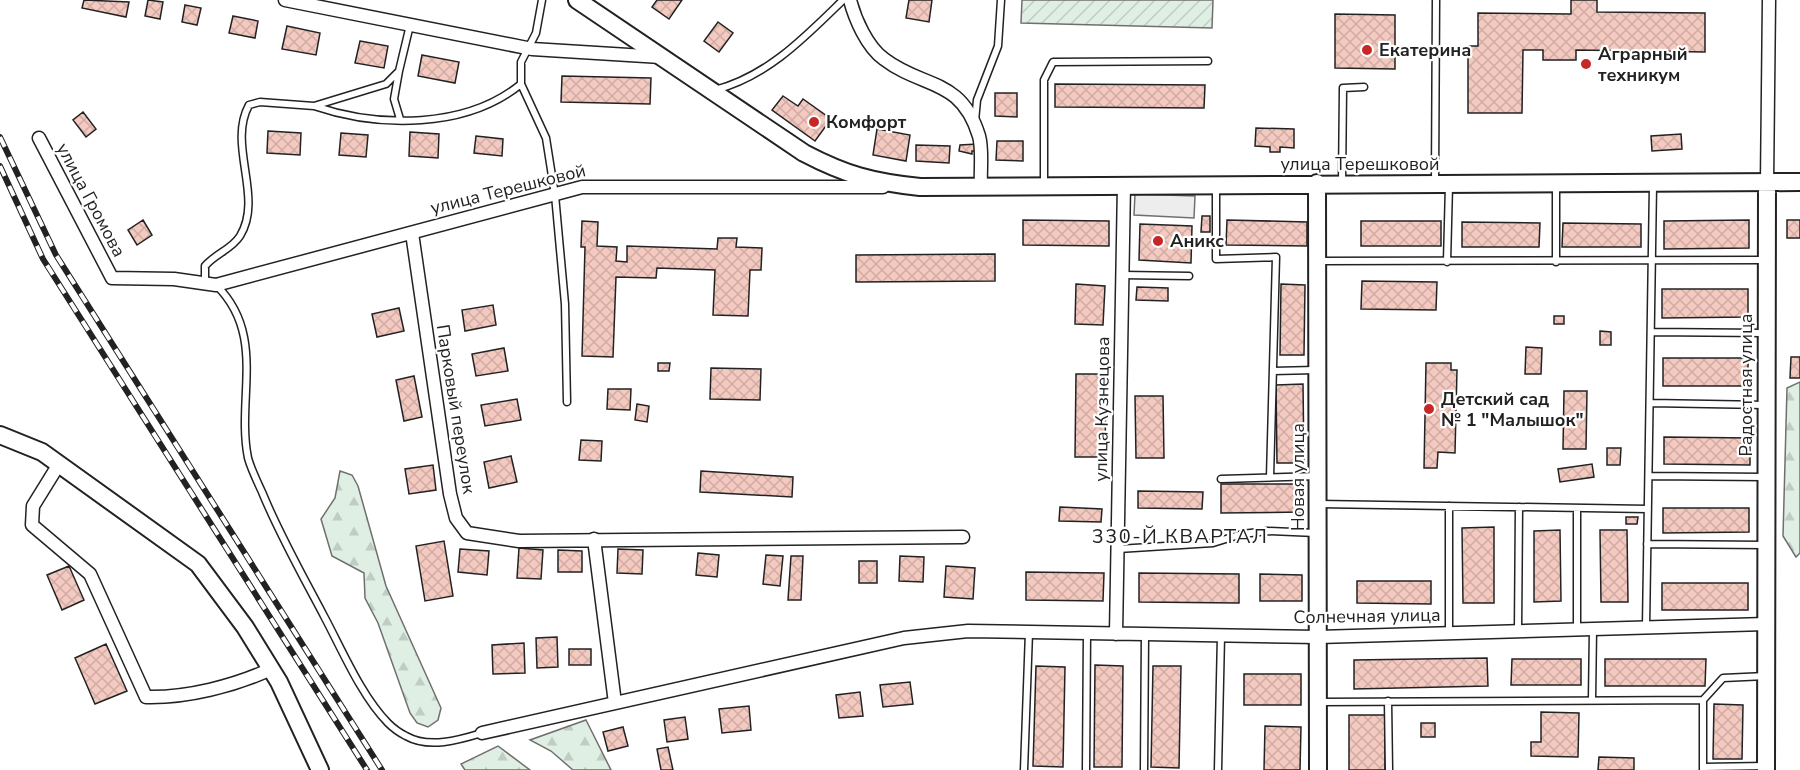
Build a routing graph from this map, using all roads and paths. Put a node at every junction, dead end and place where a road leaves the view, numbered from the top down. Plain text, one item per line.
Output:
1 (285, 0) edge
2 (542, 0) edge
3 (577, 0) edge
4 (843, 0) edge
5 (850, 0) edge
6 (1002, 0) edge
7 (1436, 0) edge
8 (1769, 0) edge
9 (410, 25) junction
10 (526, 48) junction
11 (662, 57) junction
12 (1208, 61) dead end
13 (399, 71) junction
14 (522, 84) junction
15 (1364, 87) dead end
16 (711, 91) junction
17 (314, 106) junction
18 (400, 119) junction
19 (975, 124) junction
20 (39, 138) dead end
21 (1800, 182) edge
22 (1317, 183) junction
23 (1767, 183) junction
24 (1124, 184) junction
25 (1216, 184) junction
26 (1342, 184) junction
27 (1442, 184) junction
28 (1044, 185) junction
29 (1556, 185) junction
30 (1653, 185) junction
31 (981, 186) junction
32 (920, 187) junction
33 (555, 195) junction
34 (411, 233) junction
35 (1765, 260) junction
36 (1317, 261) junction
37 (1448, 262) junction
38 (1556, 262) junction
39 (1652, 262) junction
40 (1122, 275) junction
41 (1190, 276) dead end
42 (112, 278) joint
43 (210, 284) junction
44 (1651, 332) junction
45 (1765, 333) junction
46 (1317, 370) junction
47 (1273, 371) junction
48 (567, 402) dead end
49 (1650, 403) junction
50 (1766, 405) junction
51 (0, 435) edge
52 (59, 464) junction
53 (1317, 476) junction
54 (1648, 476) junction
55 (1270, 477) junction
56 (1766, 477) junction
57 (1221, 479) dead end
58 (1318, 504) junction
59 (1449, 506) junction
60 (1519, 507) junction
61 (1577, 508) junction
62 (1648, 509) junction
63 (1318, 533) junction
64 (963, 537) dead end
65 (594, 539) junction
66 (1647, 544) junction
67 (1766, 545) junction
68 (1117, 549) junction
69 (1766, 624) junction
70 (1646, 627) junction
71 (1577, 629) junction
72 (1593, 629) junction
73 (1518, 631) junction
74 (1029, 632) junction
75 (1087, 633) junction
76 (1116, 633) junction
77 (1449, 633) junction
78 (1145, 634) junction
79 (1221, 635) junction
80 (1318, 636) junction
81 (271, 669) junction
82 (1766, 676) junction
83 (1592, 700) junction
84 (1703, 700) junction
85 (1388, 701) junction
86 (1318, 702) junction
87 (615, 703) junction
88 (482, 733) joint
89 (1703, 768) edge
90 (1766, 768) edge
91 (320, 770) edge
92 (1024, 770) edge
93 (1086, 770) edge
94 (1144, 770) edge
95 (1218, 770) edge
96 (1318, 770) edge
97 (1389, 770) edge

1 - 9 street
2 - 10 lane
3 - 11 street, улица Терешковой
4 - 16 lane
5 - 19 street
6 - 19 lane
7 - 27 lane
8 - 23 street, Радостная улица
9 - 10 street
9 - 13 lane
10 - 11 street
10 - 14 lane
11 - 16 street, улица Терешковой
12 - 28 lane
13 - 17 lane
13 - 18 lane
14 - 18 lane
14 - 33 lane
15 - 26 lane
16 - 32 street, улица Терешковой
17 - 18 lane
17 - 43 lane
19 - 31 street
20 - 42 street, улица Громова
21 - 23 street, улица Терешковой
22 - 25 street, улица Терешковой
22 - 26 street, улица Терешковой
22 - 36 street, Новая улица
23 - 30 street, улица Терешковой
23 - 35 street, Радостная улица
24 - 25 street, улица Терешковой
24 - 28 street, улица Терешковой
24 - 40 street, улица Кузнецова
25 - 47 lane
26 - 27 street, улица Терешковой
27 - 29 street, улица Терешковой
27 - 37 lane
28 - 31 street, улица Терешковой
29 - 30 street, улица Терешковой
29 - 38 lane
30 - 39 lane
31 - 32 street, улица Терешковой
32 - 33 street, улица Терешковой
33 - 34 street, улица Терешковой
33 - 48 lane
34 - 43 street, улица Терешковой
34 - 65 street, Парковый переулок
35 - 39 lane
35 - 45 street, Радостная улица
36 - 37 lane
36 - 46 street, Новая улица
37 - 38 lane
38 - 39 lane
39 - 44 lane
40 - 41 lane
40 - 68 street, улица Кузнецова
42 - 43 street, улица Терешковой
43 - 88 lane
44 - 45 lane
44 - 49 lane
45 - 50 street, Радостная улица
46 - 47 lane
46 - 53 street, Новая улица
47 - 55 lane
49 - 50 lane
49 - 54 lane
50 - 56 street, Радостная улица
51 - 52 street
52 - 81 street
52 - 81 street
53 - 55 lane
53 - 58 street, Новая улица
54 - 56 lane
54 - 62 lane
55 - 57 lane
56 - 67 street, Радостная улица
58 - 59 lane
58 - 63 street, Новая улица
59 - 60 lane
59 - 77 lane
60 - 61 lane
60 - 73 lane
61 - 62 lane
61 - 71 lane
62 - 66 lane
63 - 68 lane
63 - 80 street, Новая улица
64 - 65 street, Парковый переулок
65 - 87 street
66 - 67 lane
66 - 70 lane
67 - 69 street, Радостная улица
68 - 76 street, улица Кузнецова
69 - 70 street, Солнечная улица
69 - 82 street, Радостная улица
70 - 72 street, Солнечная улица
71 - 72 street, Солнечная улица
71 - 73 street, Солнечная улица
72 - 83 lane
73 - 77 street, Солнечная улица
74 - 75 street, Солнечная улица
74 - 87 street, Солнечная улица
74 - 92 lane
75 - 76 street, Солнечная улица
75 - 93 lane
76 - 78 street, Солнечная улица
77 - 80 street, Солнечная улица
78 - 79 street, Солнечная улица
78 - 94 lane
79 - 80 street, Солнечная улица
79 - 95 lane
80 - 86 street, Новая улица
81 - 91 street
82 - 84 lane
82 - 90 street, Радостная улица
83 - 84 lane
83 - 85 lane
84 - 89 lane
85 - 86 lane
85 - 97 lane
86 - 96 street, Новая улица
87 - 88 street
89 - 90 lane

